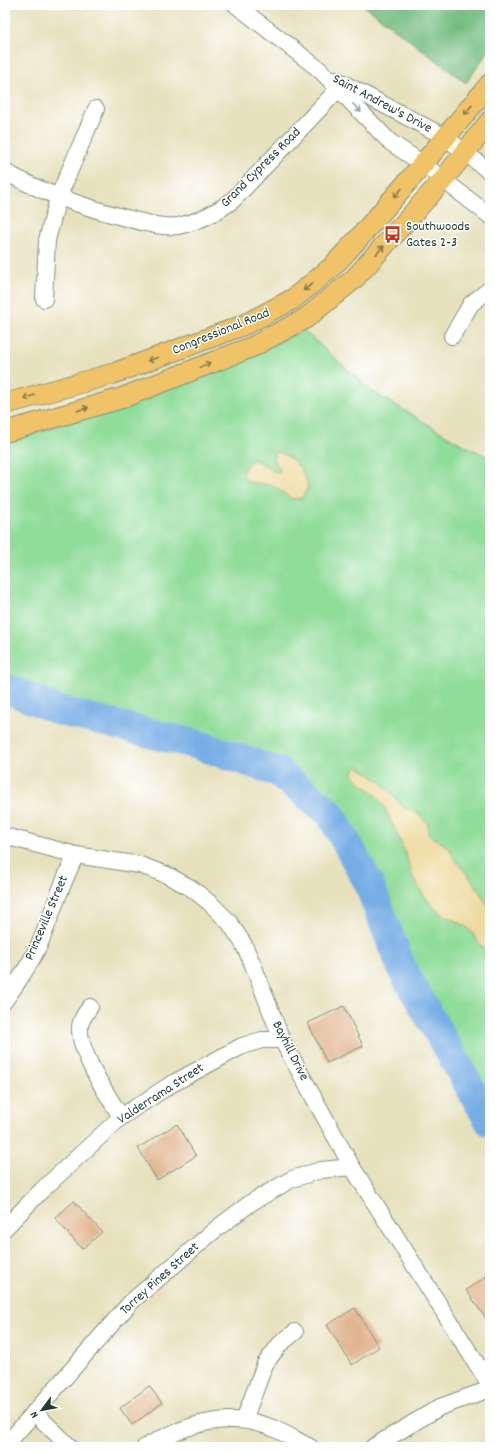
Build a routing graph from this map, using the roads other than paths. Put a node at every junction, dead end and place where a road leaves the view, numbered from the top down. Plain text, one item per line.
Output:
1 (236, 5) edge
2 (490, 84) edge
3 (341, 86) junction
4 (96, 109) dead end
5 (490, 121) edge
6 (445, 137) junction
7 (464, 153) junction
8 (423, 164) junction
9 (5, 172) edge
10 (490, 172) edge
11 (443, 180) junction
12 (58, 198) junction
13 (490, 216) edge
14 (490, 289) edge
15 (44, 299) dead end
16 (452, 336) dead end
17 (5, 404) edge
18 (5, 432) edge
19 (5, 836) edge
20 (76, 855) junction
21 (5, 1000) edge
22 (90, 1006) dead end
23 (282, 1040) junction
24 (121, 1117) junction
25 (352, 1167) junction
26 (5, 1228) edge
27 (295, 1332) dead end
28 (490, 1385) edge
29 (490, 1389) edge
30 (34, 1412) junction
31 (244, 1420) junction
32 (5, 1446) edge
33 (70, 1447) edge
34 (145, 1447) edge
35 (310, 1447) edge
36 (373, 1447) edge

1 - 3 street, Saint Andrew's Drive
2 -> 6 main road, Congressional Road
3 - 6 street, Saint Andrew's Drive
3 -> 8 street, Saint Andrew's Drive
3 - 12 street, Grand Cypress Road
4 - 12 street
5 - 7 main road, Congressional Road
6 - 7 street, Saint Andrew's Drive
6 - 8 main road, Congressional Road
7 - 10 street, Saint Andrew's Drive
7 - 11 main road, Congressional Road
8 - 11 street, Saint Andrew's Drive
8 -> 17 main road, Congressional Road
9 - 12 street, Grand Cypress Road
11 - 13 street, Saint Andrew's Drive
18 -> 11 main road, Congressional Road
12 - 15 street
14 - 16 street
19 - 20 street, Bayhill Drive
20 - 21 street, Princeville Street
20 - 23 street, Bayhill Drive
22 - 24 street
23 - 24 street, Valderrama Street
23 - 25 street, Bayhill Drive
24 - 26 street, Valderrama Street
25 - 28 street, Bayhill Drive
25 - 30 street, Torrey Pines Street
27 - 31 street
29 - 36 street
30 - 32 street, Torrey Pines Street
30 - 33 street
31 - 34 street
31 - 35 street

